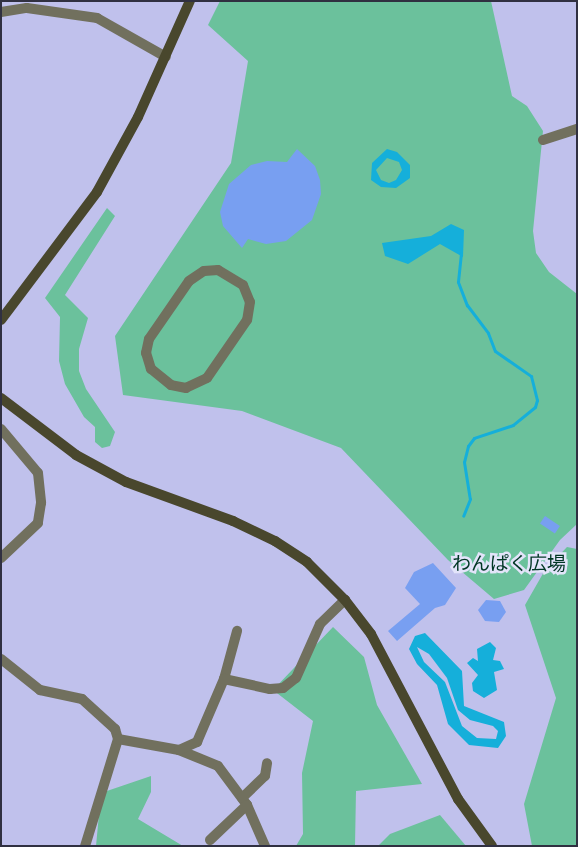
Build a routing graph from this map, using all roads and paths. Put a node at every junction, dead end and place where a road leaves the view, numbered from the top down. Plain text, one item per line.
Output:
1 (190, 1) edge
2 (1, 12) edge
3 (166, 57) junction
4 (577, 129) edge
5 (544, 140) dead end
6 (1, 320) edge
7 (153, 332) joint
8 (1, 398) edge
9 (1, 429) edge
10 (1, 558) edge
11 (344, 600) junction
12 (237, 631) dead end
13 (1, 659) edge
14 (224, 679) junction
15 (118, 739) junction
16 (179, 750) junction
17 (267, 763) dead end
18 (244, 802) junction
19 (210, 840) dead end
20 (85, 846) edge
21 (265, 846) edge
22 (492, 846) edge

1 - 3 street
2 - 3 street
3 - 6 street
4 - 5 street
7 - 7 street
8 - 11 street
9 - 10 street
11 - 14 street
11 - 22 street
12 - 14 street
13 - 15 street
14 - 16 street
15 - 16 street
15 - 20 street
16 - 18 street
17 - 18 street
18 - 19 street
18 - 21 street

